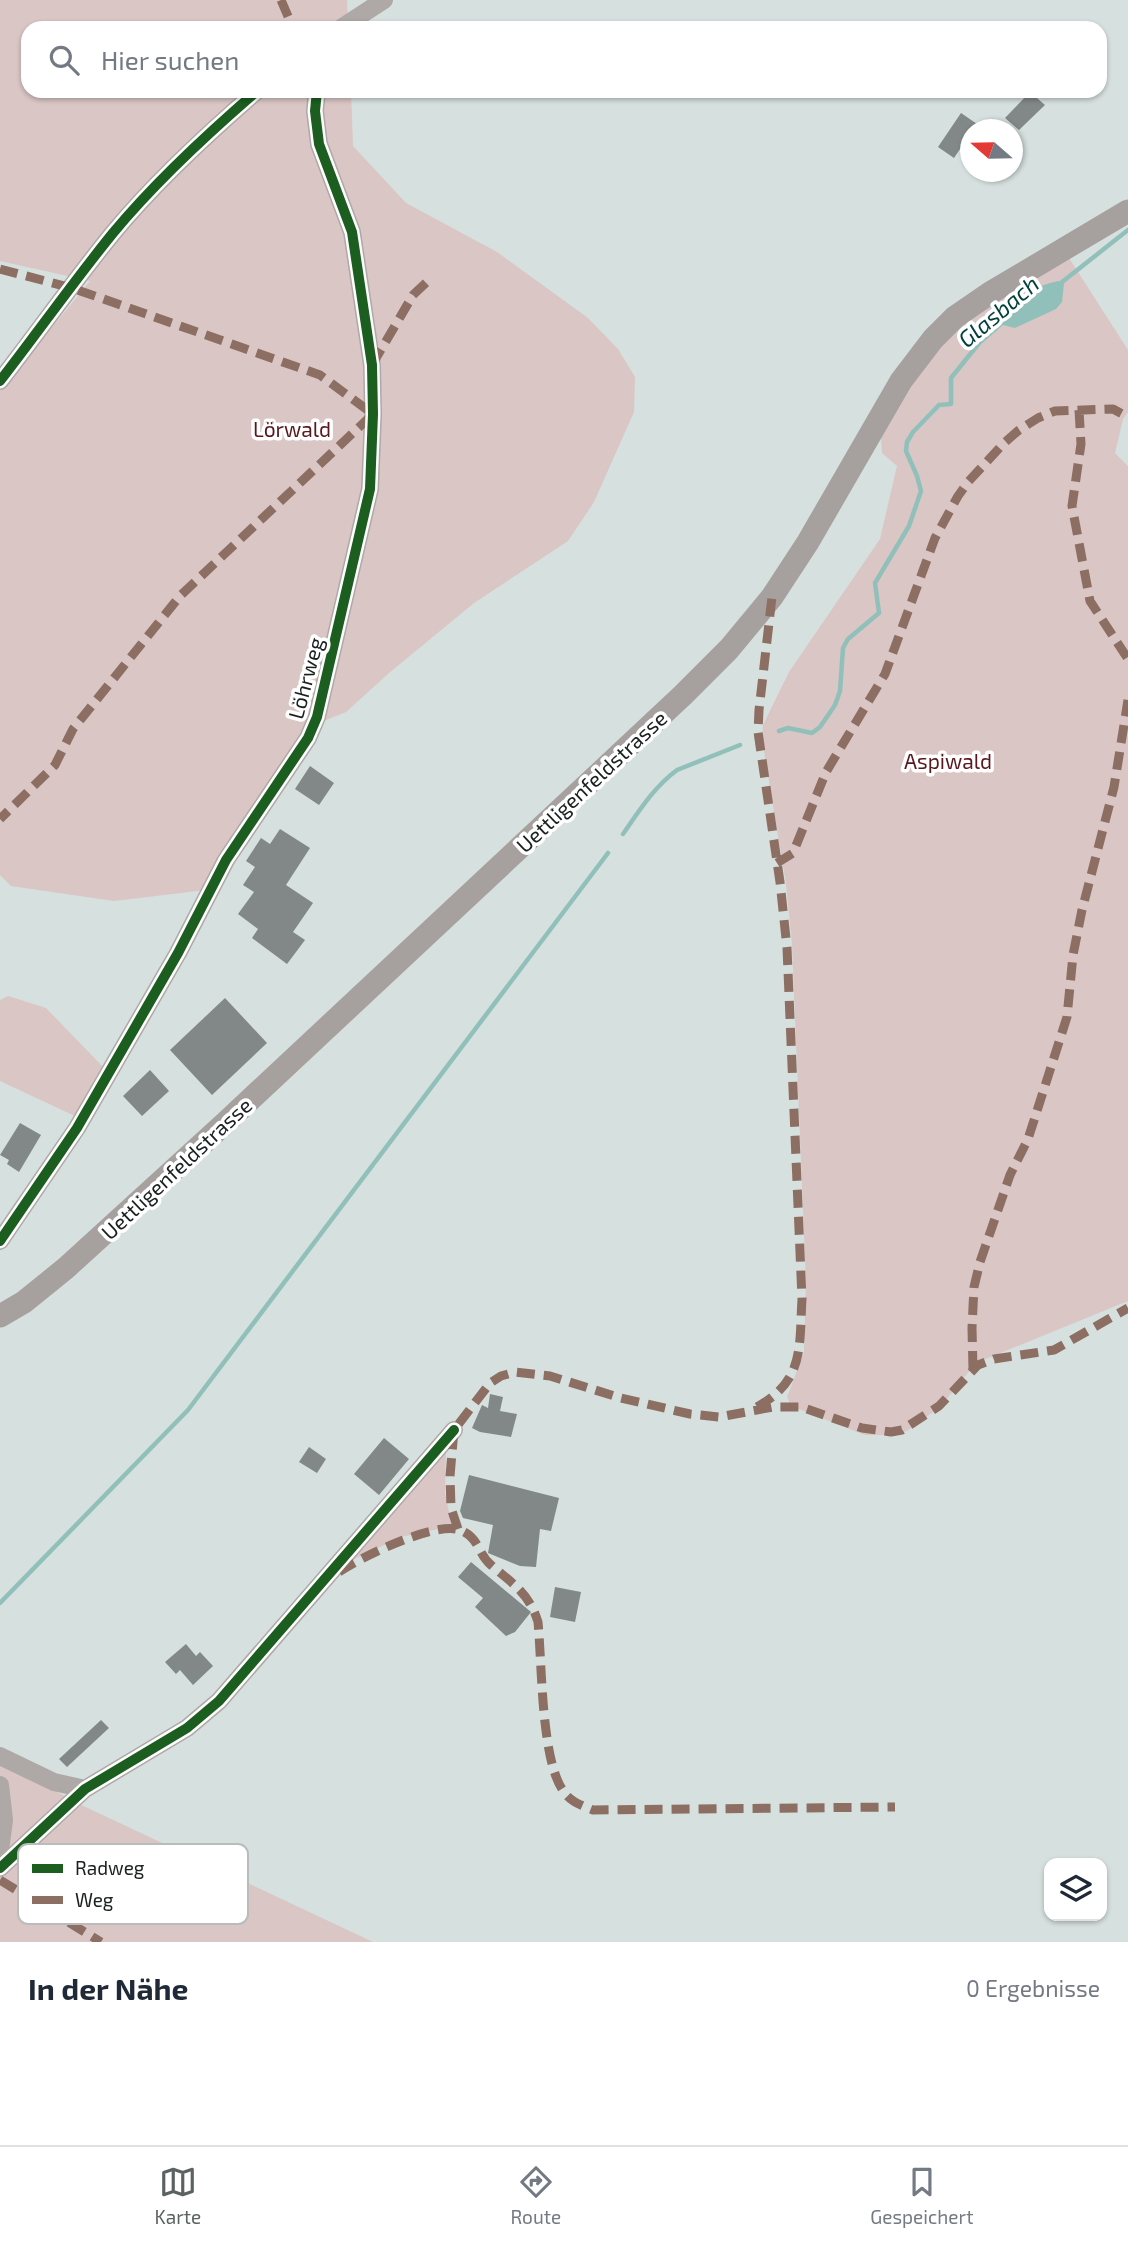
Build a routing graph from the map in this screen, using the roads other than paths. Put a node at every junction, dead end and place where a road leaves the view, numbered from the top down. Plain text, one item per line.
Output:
1 (384, 0) edge
2 (351, 21) edge
3 (249, 98) edge
4 (316, 98) edge
5 (1128, 211) edge
6 (0, 382) edge
7 (0, 1241) edge
8 (0, 1316) edge
9 (454, 1430) dead end
10 (0, 1756) edge
11 (0, 1785) edge
12 (85, 1789) junction
13 (26, 1844) edge
14 (0, 1850) edge
15 (18, 1851) edge
16 (0, 1868) edge

1 - 2 street
3 - 6 street
4 - 7 street, Löhrweg
5 - 8 main road, Uettligenfeldstrasse
9 - 12 street
10 - 12 street
11 - 14 street
12 - 13 street
15 - 16 street

